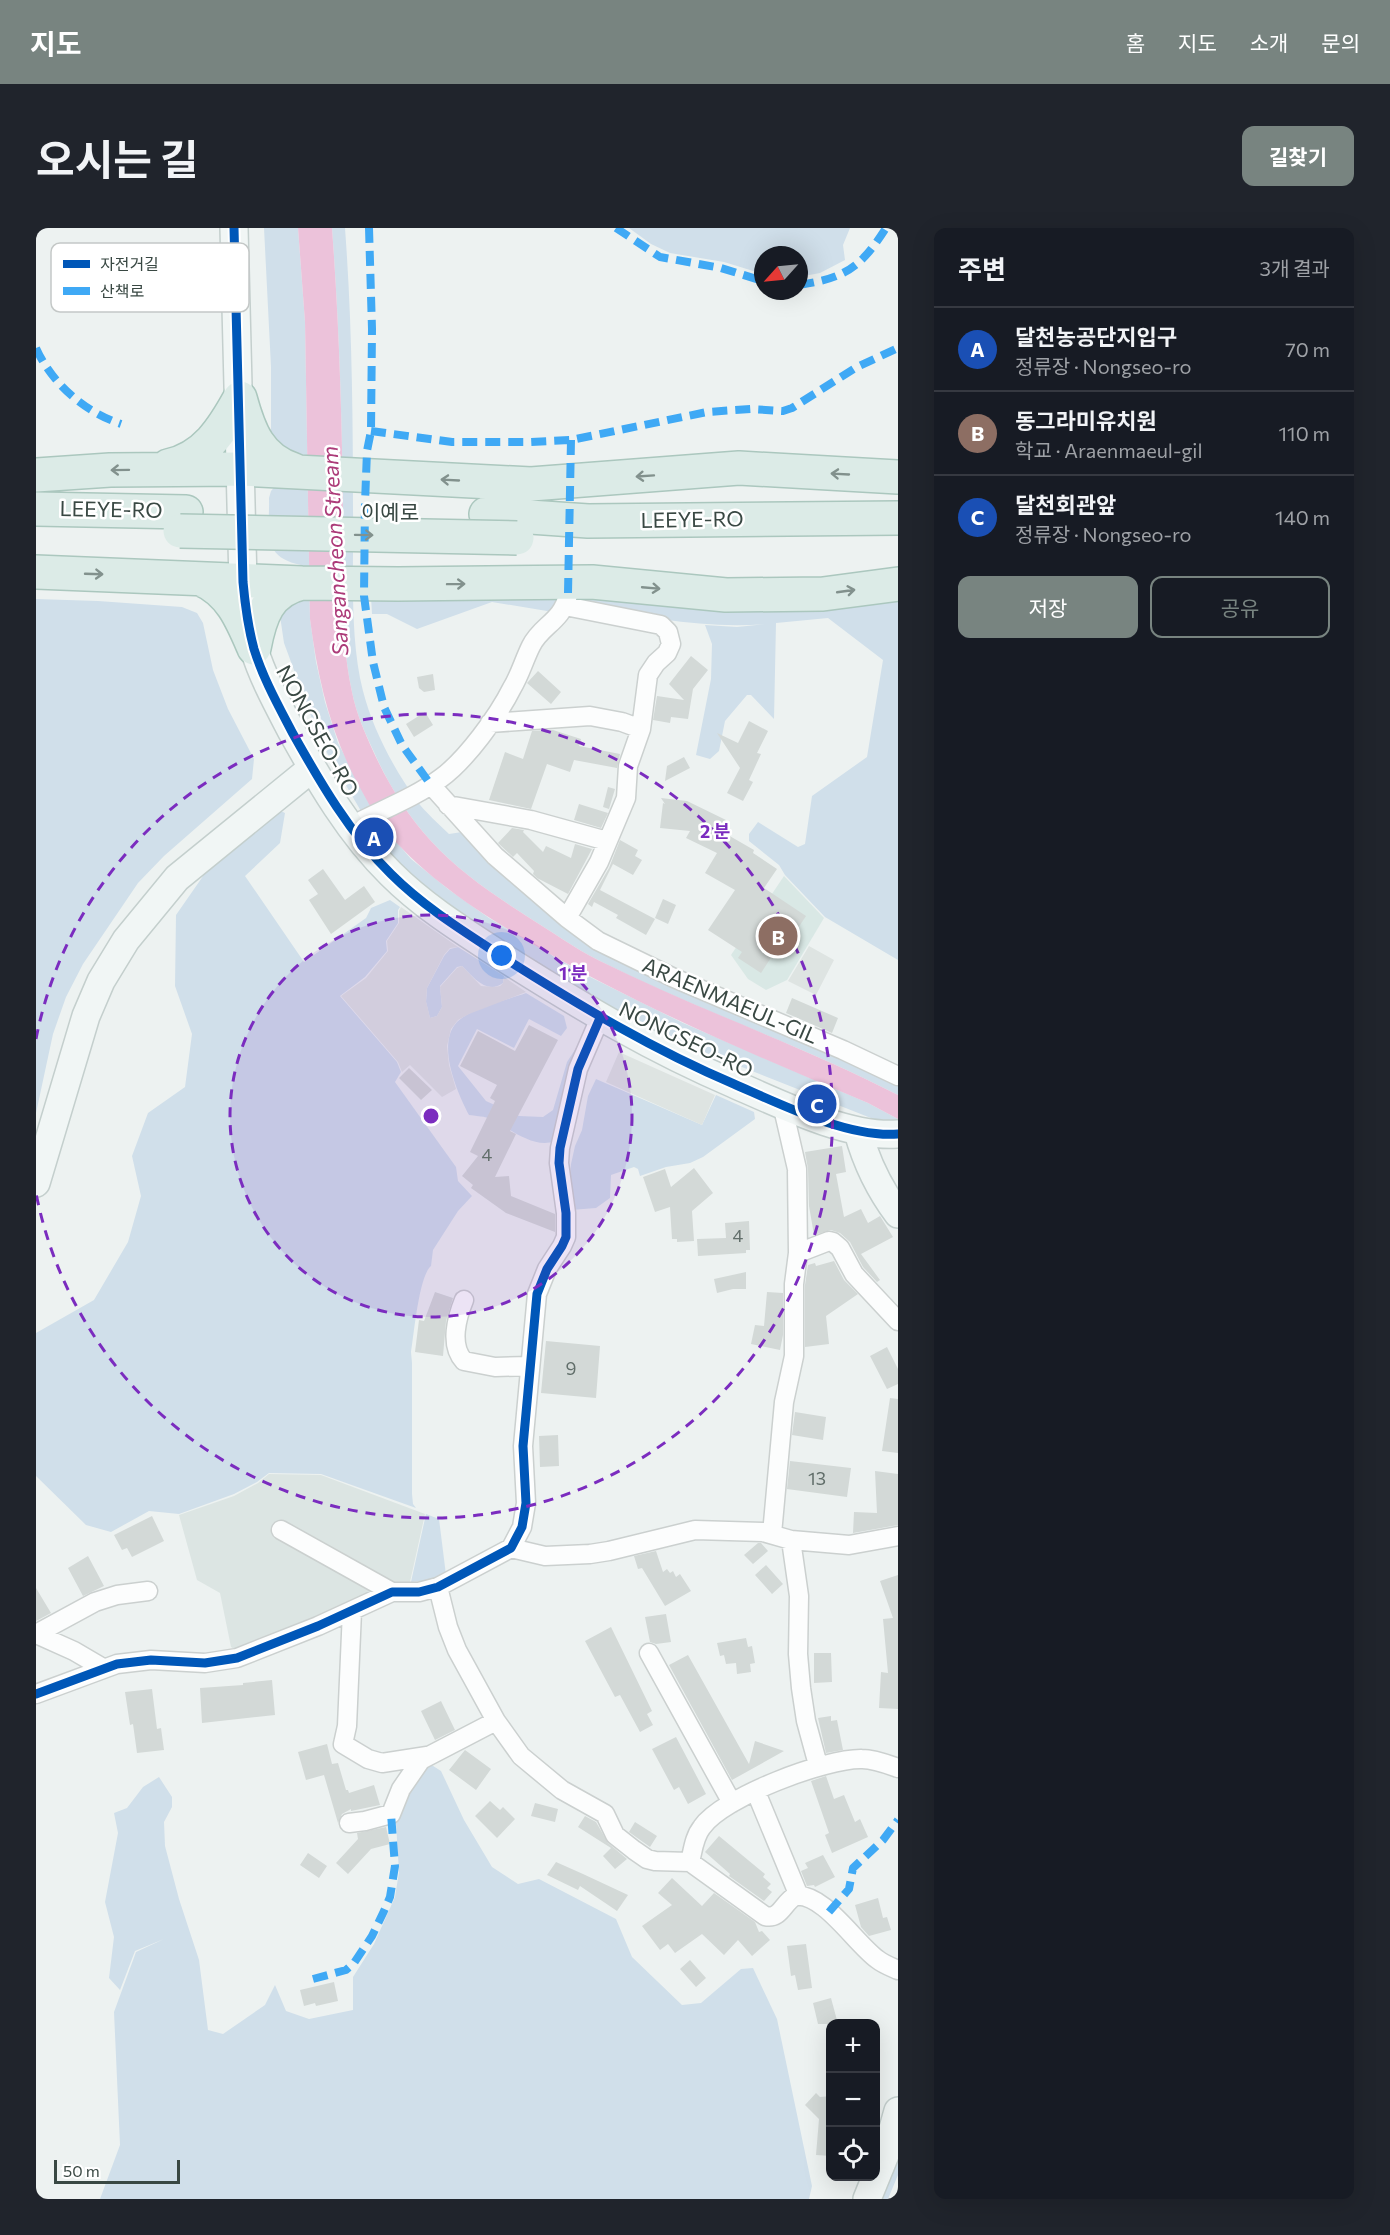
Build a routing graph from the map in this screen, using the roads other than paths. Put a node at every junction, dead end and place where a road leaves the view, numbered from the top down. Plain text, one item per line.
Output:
1 (234, 228) edge
2 (235, 243) edge
3 (237, 312) edge
4 (240, 398) junction
5 (155, 469) junction
6 (241, 469) junction
7 (294, 470) junction
8 (36, 475) edge
9 (898, 477) edge
10 (36, 509) edge
11 (486, 514) joint
12 (898, 518) edge
13 (183, 521) junction
14 (36, 532) edge
15 (898, 540) edge
16 (36, 572) edge
17 (201, 579) junction
18 (243, 582) junction
19 (302, 583) junction
20 (898, 584) edge
21 (254, 648) junction
22 (490, 723) junction
23 (641, 729) junction
24 (312, 768) junction
25 (426, 787) junction
26 (448, 805) junction
27 (358, 822) junction
28 (607, 841) junction
29 (567, 918) junction
30 (600, 1018) junction
31 (898, 1076) edge
32 (782, 1104) junction
33 (858, 1132) junction
34 (898, 1134) edge
35 (37, 1174) edge
36 (898, 1214) edge
37 (798, 1253) junction
38 (464, 1300) dead end
39 (898, 1321) edge
40 (530, 1366) junction
41 (280, 1530) dead end
42 (772, 1534) junction
43 (898, 1536) edge
44 (791, 1540) junction
45 (511, 1548) junction
46 (438, 1587) junction
47 (148, 1591) dead end
48 (392, 1592) junction
49 (352, 1611) junction
50 (36, 1634) edge
51 (649, 1653) dead end
52 (103, 1668) junction
53 (36, 1694) edge
54 (496, 1722) junction
55 (427, 1755) junction
56 (818, 1766) junction
57 (898, 1768) edge
58 (756, 1792) junction
59 (732, 1803) junction
60 (350, 1823) dead end
61 (690, 1862) junction
62 (799, 1896) junction
63 (898, 1970) edge
64 (898, 2111) edge
65 (867, 2199) edge

1 - 2 street, NONGSEO-RO
3 - 4 street, NONGSEO-RO
4 - 5 highway
4 - 6 street, NONGSEO-RO
4 - 7 highway
5 - 6 highway
5 -> 8 highway
6 - 7 highway
6 - 18 street, NONGSEO-RO
9 -> 7 highway
10 - 13 highway, LEEYE-RO
11 - 12 highway, LEEYE-RO
11 - 13 highway, 이예로
13 - 14 highway, LEEYE-RO
13 -> 15 highway, LEEYE-RO, bridge
16 -> 17 highway
17 - 18 highway
17 - 21 highway
18 - 19 highway
18 - 21 street, NONGSEO-RO
19 -> 20 highway
19 - 21 highway
21 - 24 street, NONGSEO-RO
22 - 23 street
22 - 23 street
22 - 25 street
23 - 28 street
24 - 27 street, NONGSEO-RO
24 - 35 street
25 - 26 street, ARAENMAEUL-GIL
25 - 27 street
26 - 28 street
26 - 29 street, ARAENMAEUL-GIL
27 - 30 street, NONGSEO-RO
28 - 29 street
29 - 31 street, ARAENMAEUL-GIL
30 - 32 street, NONGSEO-RO
30 - 40 street
32 - 33 street, NONGSEO-RO
32 - 37 street
33 - 34 street, NONGSEO-RO
33 - 36 street
37 - 39 street
37 - 42 street
38 - 40 street
40 - 45 street
41 - 48 street
42 - 44 street
42 - 45 street
43 - 44 street
44 - 56 street
45 - 46 street
46 - 48 street
46 - 54 street
47 - 50 street
48 - 49 street
49 - 52 street
49 - 55 street
50 - 52 street
51 - 59 street
52 - 53 street
54 - 55 street
54 - 61 street
55 - 60 street
56 - 57 street
56 - 58 street
58 - 59 street
58 - 62 street
59 - 61 street
61 - 62 street
62 - 63 street
64 - 65 street

